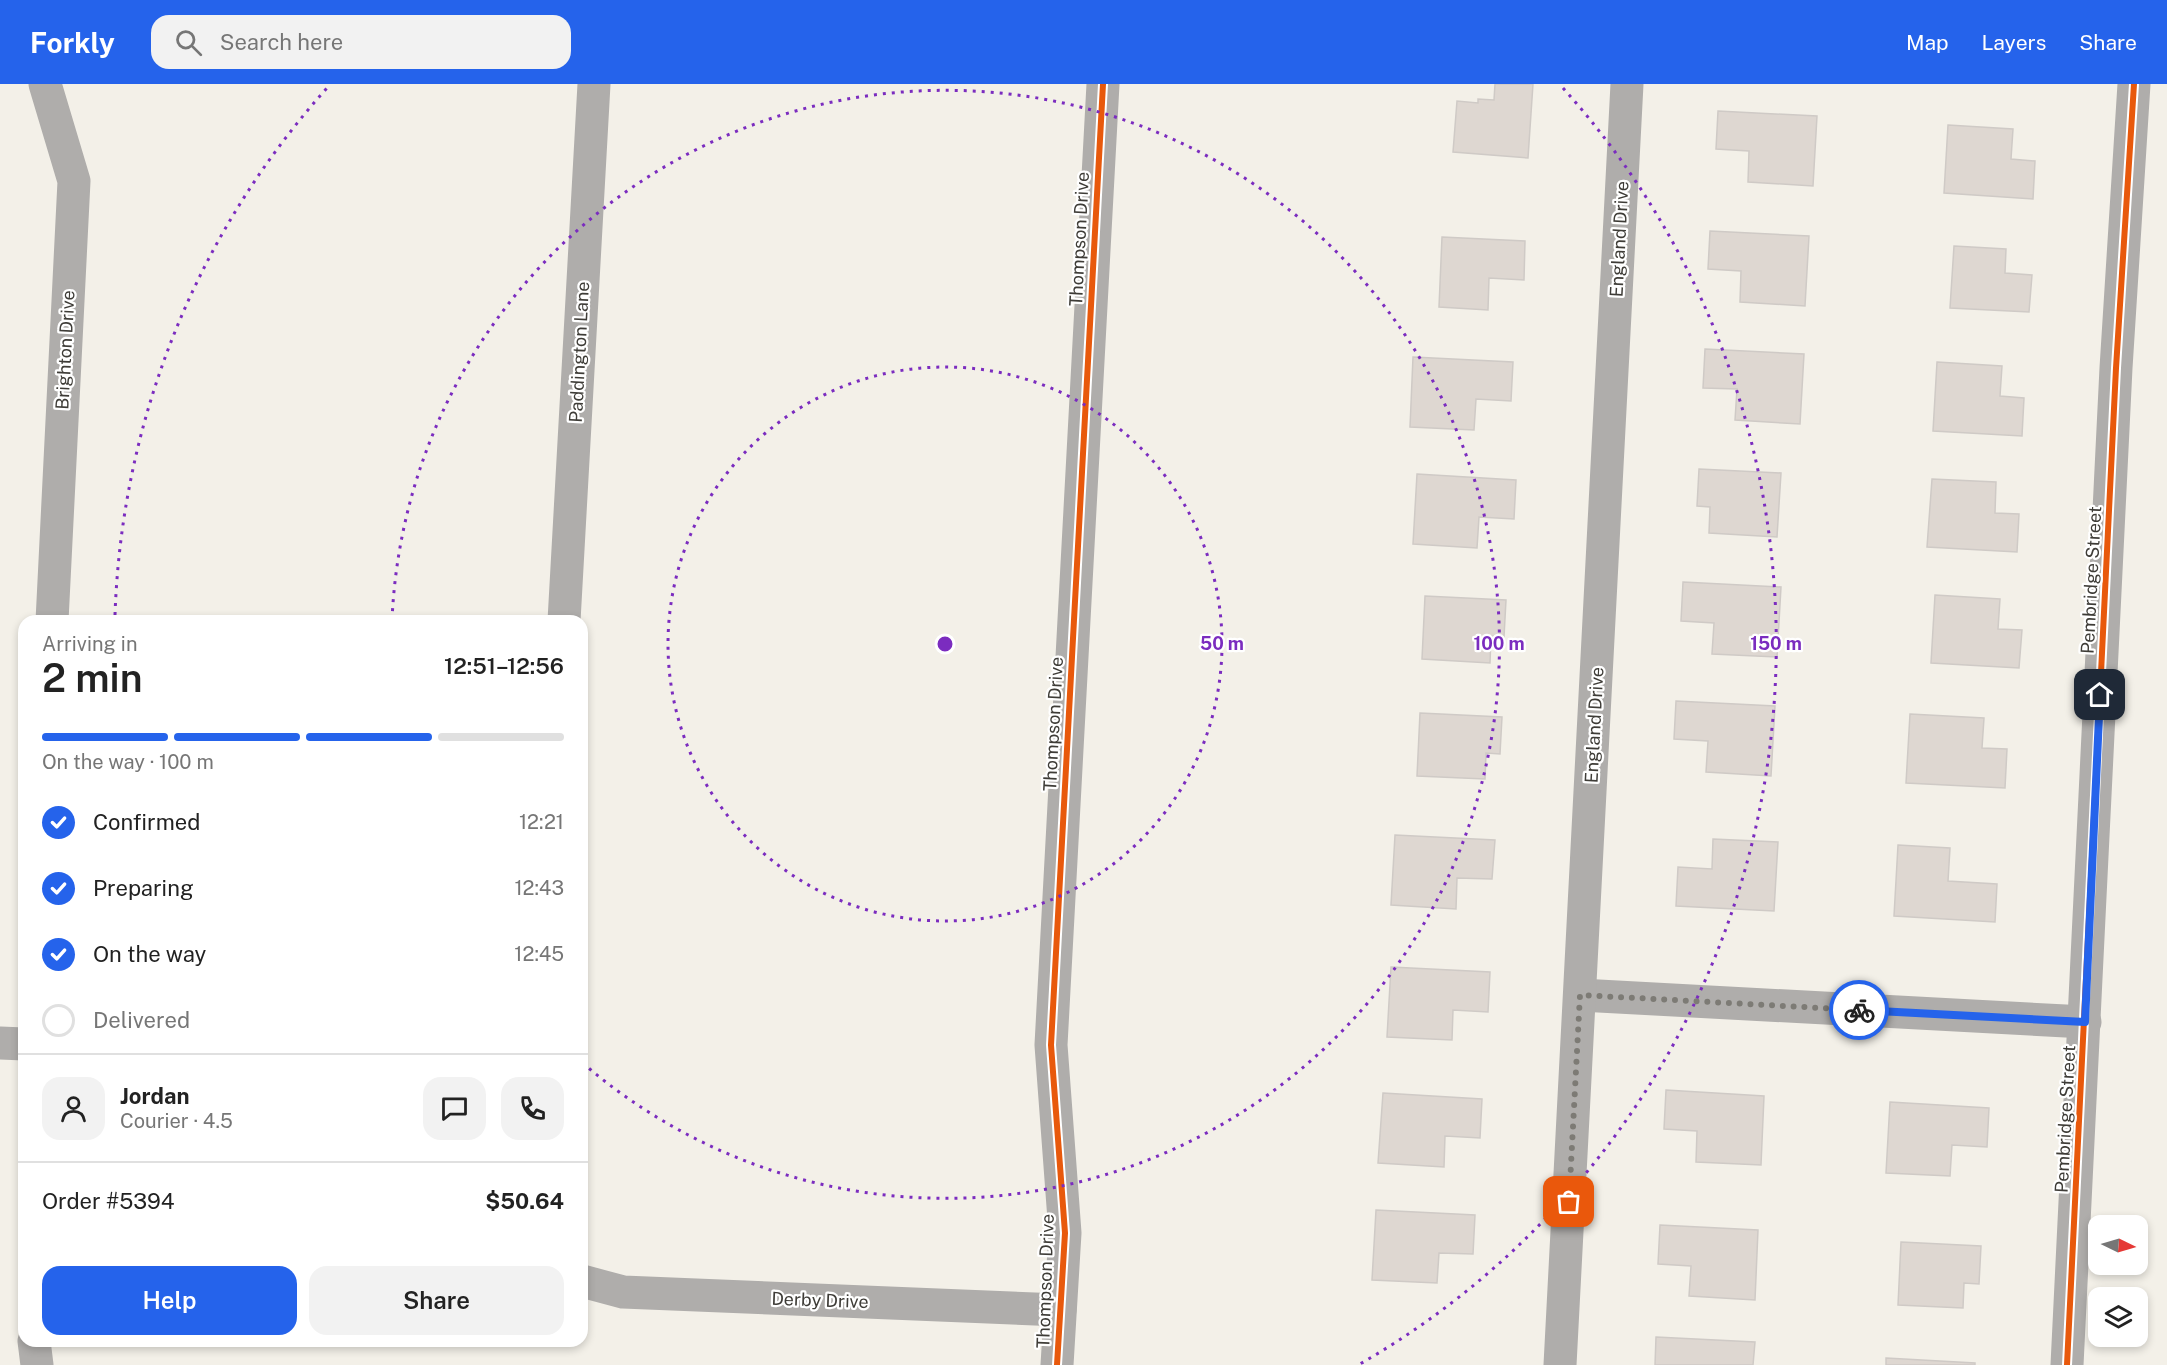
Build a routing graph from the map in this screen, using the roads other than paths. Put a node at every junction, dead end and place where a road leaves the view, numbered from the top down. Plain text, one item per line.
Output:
1 (45, 84) edge
2 (594, 84) edge
3 (1103, 84) edge
4 (1627, 84) edge
5 (2134, 84) edge
6 (52, 615) edge
7 (564, 615) edge
8 (1580, 995) junction
9 (2085, 1022) junction
10 (0, 1043) edge
11 (18, 1044) edge
12 (588, 1283) edge
13 (1060, 1310) junction
14 (35, 1347) edge
15 (37, 1365) edge
16 (1057, 1365) edge
17 (1560, 1365) edge
18 (2067, 1365) edge

1 - 6 street, Brighton Drive
2 - 7 street, Paddington Lane
3 - 13 street, Thompson Drive
4 - 8 street, England Drive
5 - 9 street, Pembridge Street
8 - 9 street
8 - 17 street, England Drive
9 - 18 street, Pembridge Street
10 - 11 street
12 - 13 street, Derby Drive
13 - 16 street, Thompson Drive
14 - 15 street

